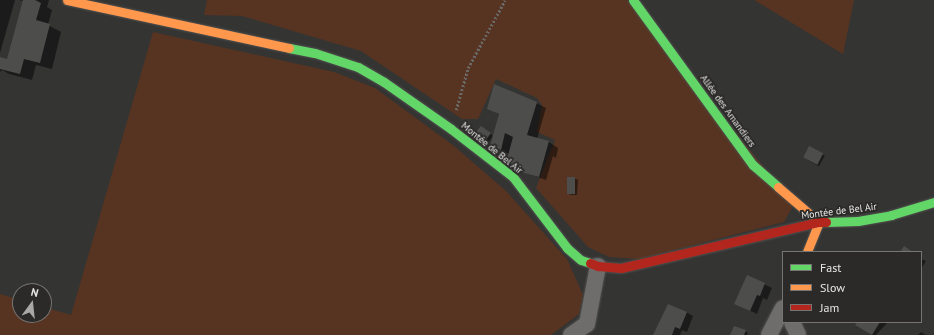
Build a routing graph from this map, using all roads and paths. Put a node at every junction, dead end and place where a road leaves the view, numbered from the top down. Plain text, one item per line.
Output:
1 (67, 0) edge
2 (505, 0) edge
3 (633, 0) edge
4 (451, 129) junction
5 (934, 202) edge
6 (819, 222) junction
7 (807, 251) edge
8 (598, 266) junction
9 (782, 310) edge
10 (792, 323) edge
11 (571, 335) edge
12 (769, 335) edge
13 (798, 335) edge

1 - 4 street, Montée de Bel Air
2 - 4 path
3 - 6 street, Allée des Amandiers
4 - 8 street, Montée de Bel Air
5 - 6 street, Montée de Bel Air
6 - 7 street
6 - 8 street, Montée de Bel Air
8 - 11 street
9 - 12 street
10 - 13 street

